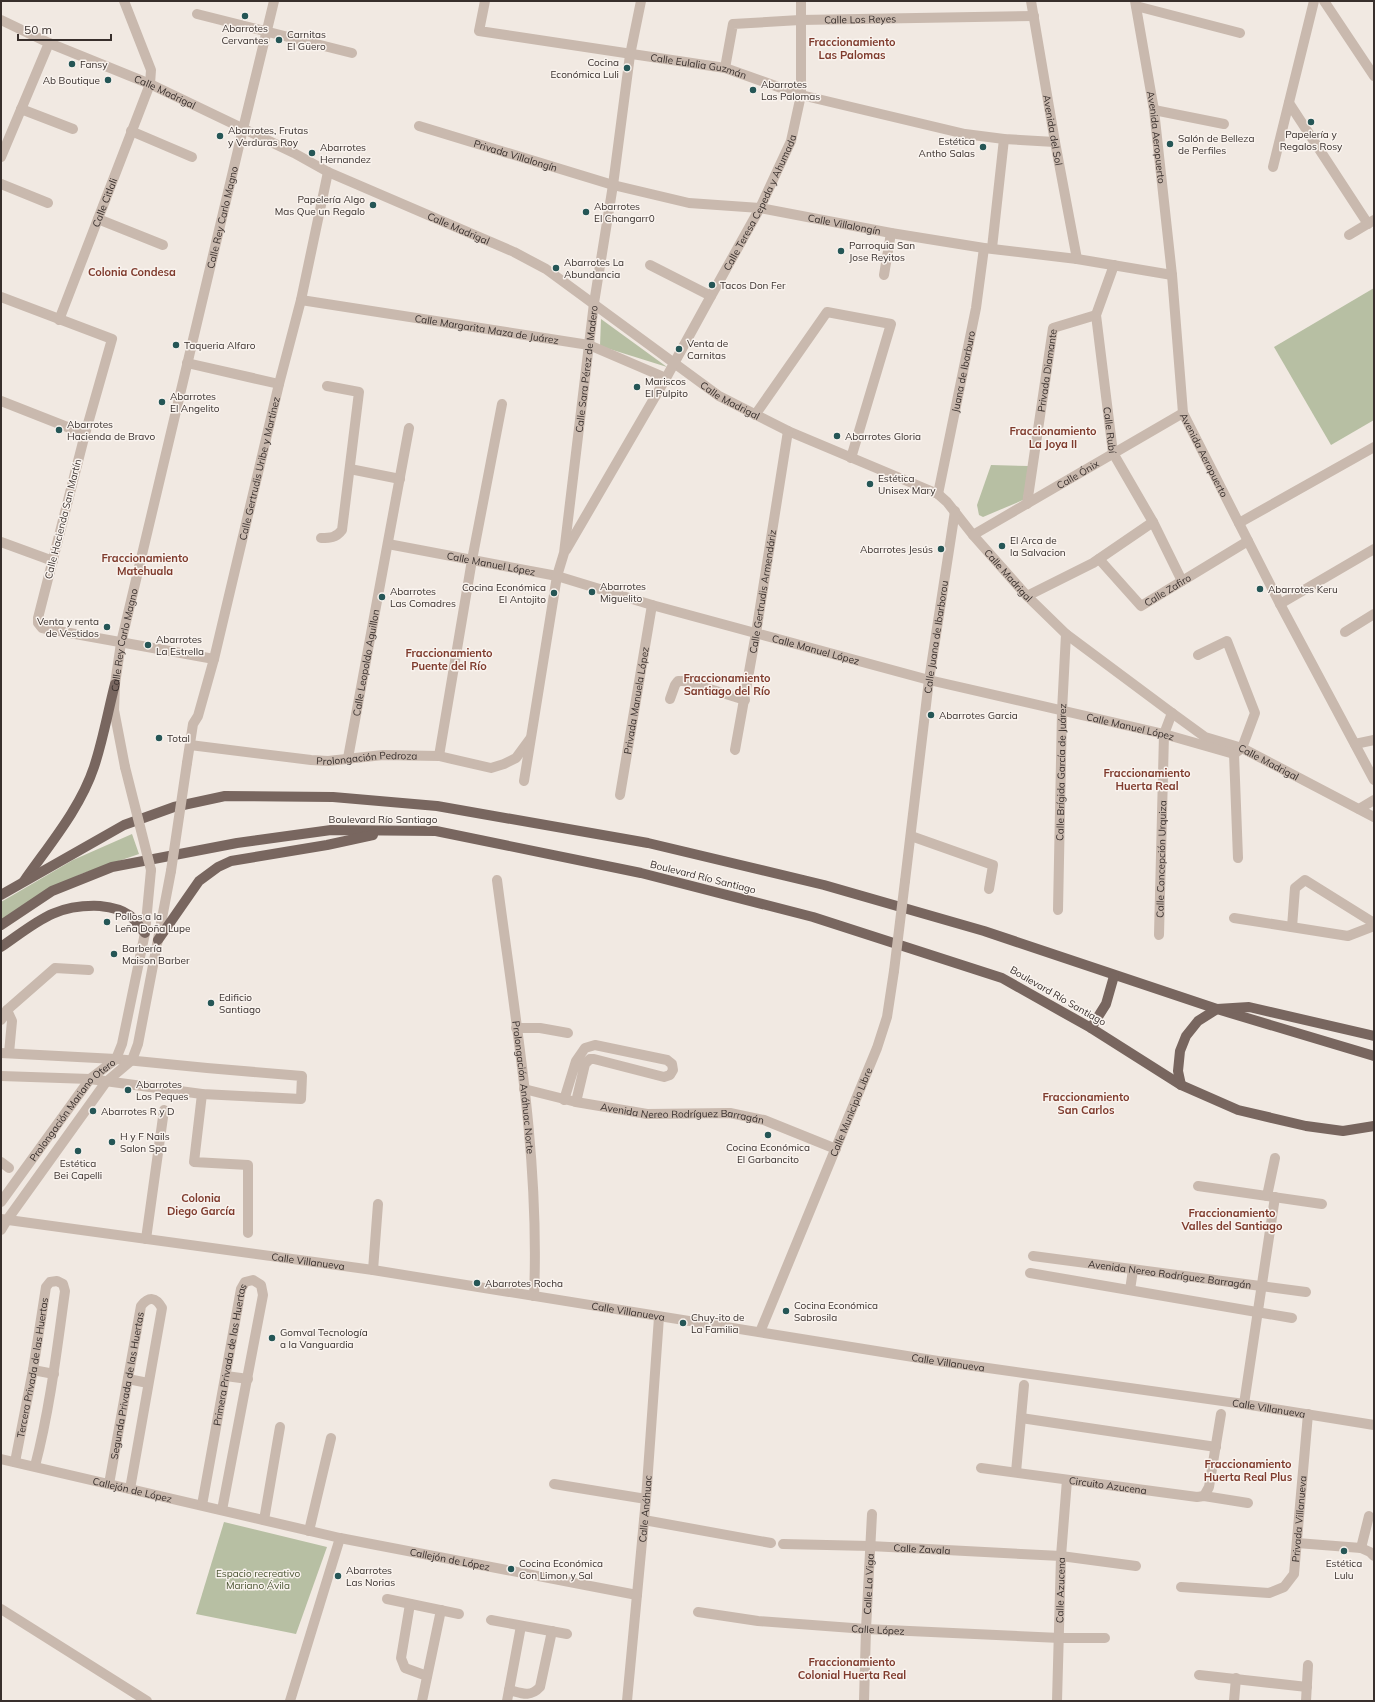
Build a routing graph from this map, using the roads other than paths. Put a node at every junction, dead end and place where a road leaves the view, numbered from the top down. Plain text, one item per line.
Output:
1 (124, 1) edge
2 (274, 1) edge
3 (485, 1) edge
4 (641, 1) edge
5 (801, 1) edge
6 (1031, 1) edge
7 (1314, 1) edge
8 (1324, 1) edge
9 (1136, 4) edge
10 (197, 14) dead end
11 (1034, 16) junction
12 (1, 20) edge
13 (800, 20) junction
14 (266, 32) junction
15 (1240, 34) dead end
16 (49, 42) junction
17 (352, 53) dead end
18 (630, 55) junction
19 (725, 68) junction
20 (1374, 76) edge
21 (150, 84) junction
22 (801, 95) junction
23 (1289, 103) junction
24 (21, 109) junction
25 (1154, 110) junction
26 (1224, 124) dead end
27 (419, 126) dead end
28 (72, 129) dead end
29 (243, 129) junction
30 (131, 131) junction
31 (1004, 139) junction
32 (1055, 142) junction
33 (1, 157) edge
34 (192, 157) dead end
35 (1274, 167) dead end
36 (328, 172) junction
37 (1, 184) edge
38 (613, 185) junction
39 (48, 203) dead end
40 (760, 208) junction
41 (98, 219) junction
42 (1371, 222) edge
43 (891, 233) junction
44 (1349, 235) dead end
45 (163, 245) dead end
46 (988, 248) junction
47 (1077, 259) junction
48 (650, 265) dead end
49 (1114, 265) junction
50 (884, 275) dead end
51 (1172, 275) junction
52 (712, 296) junction
53 (1, 297) edge
54 (301, 300) junction
55 (594, 303) junction
56 (1096, 315) junction
57 (59, 320) junction
58 (589, 345) junction
59 (187, 363) junction
60 (675, 363) junction
61 (666, 378) junction
62 (279, 384) junction
63 (327, 386) dead end
64 (1, 401) edge
65 (502, 404) dead end
66 (1183, 412) junction
67 (755, 415) junction
68 (409, 428) dead end
69 (788, 431) junction
70 (85, 434) junction
71 (1374, 447) edge
72 (1113, 453) junction
73 (851, 458) junction
74 (350, 469) junction
75 (400, 479) junction
76 (938, 494) junction
77 (1026, 504) junction
78 (955, 511) junction
79 (1153, 522) junction
80 (1239, 523) junction
81 (973, 535) junction
82 (321, 538) dead end
83 (1248, 541) junction
84 (1, 542) edge
85 (388, 544) junction
86 (1374, 549) edge
87 (564, 553) junction
88 (1099, 559) junction
89 (472, 560) junction
90 (53, 561) junction
91 (557, 576) junction
92 (1182, 581) junction
93 (1027, 596) junction
94 (1280, 604) junction
95 (652, 606) junction
96 (1374, 614) edge
97 (1345, 632) dead end
98 (756, 633) junction
99 (1066, 634) junction
100 (121, 643) junction
101 (1198, 655) dead end
102 (214, 659) junction
103 (929, 680) junction
104 (115, 684) junction
105 (670, 699) dead end
106 (745, 700) junction
107 (1062, 711) junction
108 (1172, 713) junction
109 (1164, 734) junction
110 (532, 737) junction
111 (1374, 740) edge
112 (190, 744) junction
113 (1355, 744) junction
114 (735, 750) dead end
115 (1238, 751) junction
116 (438, 756) junction
117 (348, 758) junction
118 (187, 762) joint
119 (1374, 780) edge
120 (524, 781) dead end
121 (620, 795) dead end
122 (1374, 800) edge
123 (1359, 809) junction
124 (1374, 817) edge
125 (393, 830) junction
126 (911, 836) junction
127 (1238, 858) dead end
128 (151, 870) joint
129 (497, 880) dead end
130 (905, 881) joint
131 (21, 884) junction
132 (988, 889) dead end
133 (1, 895) edge
134 (1058, 910) dead end
135 (1234, 918) dead end
136 (1374, 923) edge
137 (1, 925) edge
138 (1374, 926) edge
139 (1292, 927) junction
140 (145, 933) junction
141 (1159, 935) dead end
142 (158, 940) junction
143 (1, 947) edge
144 (89, 970) dead end
145 (1114, 976) junction
146 (1217, 1009) junction
147 (7, 1010) junction
148 (1, 1020) edge
149 (516, 1028) junction
150 (1091, 1028) junction
151 (568, 1033) dead end
152 (1374, 1036) edge
153 (585, 1048) junction
154 (5, 1053) edge
155 (1374, 1056) edge
156 (116, 1059) junction
157 (590, 1059) junction
158 (132, 1060) junction
159 (1, 1076) edge
160 (90, 1079) junction
161 (106, 1082) junction
162 (1181, 1085) junction
163 (524, 1089) junction
164 (202, 1094) junction
165 (564, 1100) junction
166 (576, 1102) junction
167 (164, 1110) dead end
168 (1374, 1126) edge
169 (836, 1149) junction
170 (1276, 1158) dead end
171 (1198, 1186) dead end
172 (1270, 1196) junction
173 (1, 1202) edge
174 (378, 1204) dead end
175 (1322, 1204) dead end
176 (4, 1219) edge
177 (1, 1230) edge
178 (248, 1233) dead end
179 (146, 1239) junction
180 (1033, 1256) dead end
181 (373, 1270) junction
182 (1133, 1270) junction
183 (1030, 1273) dead end
184 (1261, 1286) junction
185 (1130, 1290) junction
186 (1306, 1292) dead end
187 (534, 1296) junction
188 (1257, 1313) junction
189 (659, 1317) junction
190 (1292, 1318) dead end
191 (760, 1332) junction
192 (33, 1370) junction
193 (54, 1374) junction
194 (226, 1376) junction
195 (128, 1379) junction
196 (248, 1379) junction
197 (148, 1383) junction
198 (1024, 1385) dead end
199 (1244, 1404) junction
200 (1221, 1414) dead end
201 (1308, 1414) junction
202 (1021, 1418) junction
203 (1374, 1425) edge
204 (280, 1427) dead end
205 (331, 1438) dead end
206 (1216, 1447) junction
207 (1, 1459) edge
208 (15, 1462) junction
209 (35, 1466) junction
210 (981, 1468) dead end
211 (1016, 1472) junction
212 (1067, 1480) junction
213 (109, 1484) junction
214 (554, 1484) dead end
215 (130, 1489) junction
216 (1204, 1496) junction
217 (646, 1498) junction
218 (1248, 1503) dead end
219 (202, 1505) junction
220 (222, 1510) junction
221 (872, 1514) dead end
222 (1369, 1516) dead end
223 (264, 1520) junction
224 (644, 1520) junction
225 (309, 1530) junction
226 (340, 1538) junction
227 (771, 1543) dead end
228 (1297, 1543) junction
229 (783, 1544) dead end
230 (870, 1546) junction
231 (1361, 1548) junction
232 (1061, 1556) junction
233 (1374, 1556) edge
234 (1136, 1566) dead end
235 (1181, 1587) dead end
236 (637, 1595) junction
237 (387, 1599) dead end
238 (410, 1604) junction
239 (1, 1609) edge
240 (441, 1610) junction
241 (698, 1612) dead end
242 (459, 1614) dead end
243 (491, 1620) dead end
244 (521, 1626) junction
245 (866, 1629) junction
246 (552, 1631) junction
247 (567, 1634) dead end
248 (1060, 1638) junction
249 (1105, 1638) dead end
250 (1308, 1664) dead end
251 (1199, 1675) dead end
252 (427, 1676) junction
253 (1236, 1678) junction
254 (1307, 1687) junction
255 (509, 1690) junction
256 (146, 1701) edge
257 (290, 1701) edge
258 (422, 1701) edge
259 (507, 1701) edge
260 (627, 1701) edge
261 (864, 1701) edge
262 (1057, 1701) edge
263 (1234, 1701) edge
264 (1306, 1701) edge

1 - 21 street
2 - 14 street, Calle Rey Carlo Magno
3 - 18 street, Calle Eulalia Guzmán
4 - 18 street, Calle Sara Pérez de Madero
5 - 13 street, Calle Teresa Cepeda y Ahumada
6 - 11 street, Avenida del Sol
7 - 23 street
8 - 20 street
9 - 15 street
9 - 25 street, Avenida Aeropuerto
10 - 14 street
11 - 13 street, Calle Los Reyes
11 - 32 street, Avenida del Sol
12 - 16 street, Calle Madrigal
13 - 19 street, Calle Los Reyes
13 - 22 street, Calle Teresa Cepeda y Ahumada
14 - 17 street
14 - 29 street, Calle Rey Carlo Magno
16 - 21 street, Calle Madrigal
16 - 24 street
18 - 19 street, Calle Eulalia Guzmán
18 - 38 street, Calle Sara Pérez de Madero
19 - 22 street, Calle Eulalia Guzmán
21 - 29 street, Calle Madrigal
21 - 30 street, Calle Citlali
22 - 31 street, Calle Eulalia Guzmán
22 - 40 street, Calle Teresa Cepeda y Ahumada
23 - 35 street
23 - 42 street
24 - 28 street
24 - 33 street
25 - 26 street
25 - 51 street, Avenida Aeropuerto
27 - 38 street, Privada Villalongín
29 - 36 street, Calle Madrigal
29 - 59 street, Calle Rey Carlo Magno
30 - 34 street
30 - 41 street, Calle Citlali
31 - 32 street, Calle Eulalia Guzmán
31 - 46 street, Juana de Ibarburo
32 - 47 street, Avenida del Sol
36 - 54 street, Calle Gertrudis Uribe y Martínez
36 - 55 street, Calle Madrigal
37 - 39 street
38 - 40 street, Calle Villalongín
38 - 55 street, Calle Sara Pérez de Madero
40 - 43 street, Calle Villalongín
40 - 52 street, Calle Teresa Cepeda y Ahumada
41 - 45 street
41 - 57 street, Calle Citlali
42 - 44 street
43 - 46 street, Calle Villalongín
43 - 50 street
46 - 47 street, Calle Villalongín
46 - 76 street, Juana de Ibarburo
47 - 49 street, Calle Villalongín
48 - 52 street
49 - 51 street, Calle Villalongín
49 - 56 street, Calle Rubí
51 - 66 street, Avenida Aeropuerto
52 - 60 street, Calle Teresa Cepeda y Ahumada
53 - 57 street
54 - 58 street, Calle Margarita Maza de Juárez
54 - 62 street, Calle Gertrudis Uribe y Martínez
55 - 58 street, Calle Sara Pérez de Madero
55 - 60 street, Calle Madrigal
56 - 72 street, Calle Rubí
56 - 77 street, Privada Diamante
57 - 70 street, Calle Hacienda San Martín
58 - 61 street, Calle Margarita Maza de Juárez
58 - 87 street, Calle Sara Pérez de Madero
59 - 62 street
59 - 100 street, Calle Rey Carlo Magno
60 - 61 street, Calle Teresa Cepeda y Ahumada
60 - 67 street, Calle Madrigal
61 - 87 street, Calle Teresa Cepeda y Ahumada
62 - 102 street, Calle Gertrudis Uribe y Martínez
63 - 74 street
64 - 70 street
65 - 89 street
66 - 72 street, Calle Ónix
66 - 80 street, Avenida Aeropuerto
67 - 69 street, Calle Madrigal
67 - 73 street
68 - 75 street, Calle Leopoldo Aguillon
69 - 73 street, Calle Madrigal
69 - 98 street, Calle Gertrudis Armendáriz
70 - 90 street, Calle Hacienda San Martín
71 - 80 street
72 - 77 street, Calle Ónix
72 - 79 street, Calle Rubí
73 - 76 street, Calle Madrigal
74 - 75 street
74 - 82 street
75 - 85 street, Calle Leopoldo Aguillon
76 - 78 street, Calle Madrigal
77 - 81 street, Calle Ónix
78 - 81 street, Calle Madrigal
78 - 103 street, Calle Juana de Ibarborou
79 - 88 street
79 - 92 street, Calle Rubí
80 - 83 street, Avenida Aeropuerto
81 - 93 street, Calle Madrigal
83 - 92 street, Calle Zafiro
83 - 94 street, Avenida Aeropuerto
84 - 90 street
85 - 89 street, Calle Manuel López
85 - 117 street, Calle Leopoldo Aguillon
86 - 94 street
87 - 91 street, Calle Sara Pérez de Madero
88 - 92 street, Calle Zafiro
88 - 93 street
89 - 91 street, Calle Manuel López
89 - 116 street
90 - 100 street, Calle Hacienda San Martín
91 - 95 street, Calle Manuel López
91 - 110 street, Calle Sara Pérez de Madero
93 - 99 street, Calle Madrigal
94 - 113 street, Avenida Aeropuerto
95 - 98 street, Calle Manuel López
95 - 121 street, Privada Manuela López
96 - 97 street
98 - 103 street, Calle Manuel López
98 - 106 street, Calle Gertrudis Armendáriz
99 - 107 street, Calle Brígida García de Juárez
99 - 108 street, Calle Madrigal
100 - 102 street
100 - 104 street, Calle Rey Carlo Magno
101 - 115 street
102 - 112 street, Calle Gertrudis Uribe y Martínez
103 - 107 street, Calle Manuel López
103 - 126 street, Calle Juana de Ibarborou
104 - 128 street, Calle Rey Carlo Magno, bridge
104 - 131 main road
105 - 106 street
106 - 114 street, Calle Gertrudis Armendáriz
107 - 109 street, Calle Manuel López
107 - 134 street, Calle Brígida García de Juárez
108 - 109 street, Calle Concepción Urquiza
108 - 115 street, Calle Madrigal
109 - 115 street, Calle Manuel López
109 - 141 street, Calle Concepción Urquiza
110 - 116 street, Prolongación Pedroza
110 - 120 street
111 - 113 street
112 - 117 street, Prolongación Pedroza
112 - 118 street, Calle Gertrudis Uribe y Martínez
113 - 119 street, Avenida Aeropuerto
115 - 123 street, Calle Madrigal
115 - 127 street
116 - 117 street, Prolongación Pedroza
118 - 142 street, Prolongación Mariano Otero, bridge
122 - 123 street
123 - 124 street, Calle Madrigal
125 - 137 main road, Boulevard Río Santiago
125 - 142 main road
125 - 150 main road, Boulevard Río Santiago
126 - 130 street, Calle Juana de Ibarborou
126 - 132 street
128 - 140 street, Prolongación Mariano Otero
129 - 149 street, Prolongación Anáhuac Norte
130 - 169 street, Calle Municipio Libre, bridge
131 - 133 main road, Boulevard Río Santiago
131 - 145 main road, Boulevard Río Santiago
135 - 139 street
136 - 139 street
138 - 139 street
140 - 143 main road
140 - 156 street, Prolongación Mariano Otero
142 - 158 street, Prolongación Mariano Otero
144 - 147 street
145 - 146 main road, Boulevard Río Santiago
145 - 150 main road
146 - 152 main road
146 - 155 main road, Boulevard Río Santiago
146 - 162 main road
147 - 148 street
147 - 154 street
149 - 151 street
149 - 163 street, Prolongación Anáhuac Norte
150 - 162 main road, Boulevard Río Santiago
153 - 157 street
153 - 157 street
153 - 165 street
154 - 156 street
156 - 158 street
156 - 160 street, Prolongación Mariano Otero
157 - 166 street
158 - 161 street, Prolongación Mariano Otero
158 - 164 street
159 - 160 street
160 - 161 street
160 - 173 street, Prolongación Mariano Otero
161 - 164 street
161 - 176 street, Prolongación Mariano Otero
162 - 168 main road, Boulevard Río Santiago
163 - 165 street, Avenida Nereo Rodríguez Barragán
163 - 187 street, Prolongación Anáhuac Norte
164 - 178 street
165 - 166 street, Avenida Nereo Rodríguez Barragán
166 - 169 street, Avenida Nereo Rodríguez Barragán
167 - 179 street
169 - 191 street, Calle Municipio Libre
170 - 172 street
171 - 172 street
172 - 175 street
172 - 184 street
174 - 181 street
176 - 177 street, Prolongación Mariano Otero
176 - 179 street, Calle Villanueva
179 - 181 street, Calle Villanueva
180 - 182 street, Avenida Nereo Rodríguez Barragán
181 - 187 street, Calle Villanueva
182 - 184 street, Avenida Nereo Rodríguez Barragán
182 - 185 street
183 - 185 street, Avenida Nereo Rodríguez Barragán
184 - 186 street, Avenida Nereo Rodríguez Barragán
184 - 188 street
185 - 188 street, Avenida Nereo Rodríguez Barragán
187 - 189 street, Calle Villanueva
188 - 190 street, Avenida Nereo Rodríguez Barragán
188 - 199 street
189 - 191 street, Calle Villanueva
189 - 217 street, Calle Anáhuac
191 - 199 street, Calle Villanueva
192 - 193 street
192 - 193 street, Tercera Privada de las Huertas
192 - 208 street, Tercera Privada de las Huertas
193 - 209 street, Tercera Privada de las Huertas
194 - 196 street
194 - 196 street, Primera Privada de las Huertas
194 - 219 street, Primera Privada de las Huertas
195 - 197 street
195 - 197 street, Segunda Privada de las Huertas
195 - 213 street, Segunda Privada de las Huertas
196 - 220 street, Primera Privada de las Huertas
197 - 215 street, Segunda Privada de las Huertas
198 - 202 street
199 - 201 street, Calle Villanueva
200 - 206 street
201 - 203 street, Calle Villanueva
201 - 228 street, Privada Villanueva
202 - 206 street
202 - 211 street
204 - 223 street
205 - 225 street
206 - 216 street
207 - 208 street, Callejón de López
208 - 209 street, Callejón de López
209 - 213 street, Callejón de López
210 - 211 street, Circuito Azucena
211 - 212 street, Circuito Azucena
212 - 216 street, Circuito Azucena
212 - 232 street, Calle Azucena
213 - 215 street, Callejón de López
214 - 217 street
215 - 219 street, Callejón de López
216 - 218 street, Circuito Azucena
217 - 224 street, Calle Anáhuac
219 - 220 street, Callejón de López
220 - 223 street, Callejón de López
221 - 230 street, Calle La Viga
222 - 231 street
223 - 225 street, Callejón de López
224 - 227 street
224 - 236 street, Calle Anáhuac
225 - 226 street, Callejón de López
226 - 236 street, Callejón de López
226 - 257 street
228 - 231 street
228 - 235 street, Privada Villanueva
229 - 230 street, Calle Zavala
230 - 232 street, Calle Zavala
230 - 245 street, Calle La Viga
231 - 233 street
232 - 234 street, Calle Zavala
232 - 248 street, Calle Azucena
236 - 260 street, Calle Anáhuac
237 - 238 street
238 - 240 street
238 - 252 street
239 - 256 street
240 - 242 street
240 - 252 street
241 - 245 street, Calle López
243 - 244 street
244 - 246 street
244 - 255 street
245 - 248 street, Calle López
245 - 261 street, Calle La Viga
246 - 247 street
246 - 255 street
248 - 249 street, Calle López
248 - 262 street, Calle Azucena
250 - 254 street
251 - 253 street
252 - 258 street
253 - 254 street
253 - 263 street
254 - 264 street
255 - 259 street

